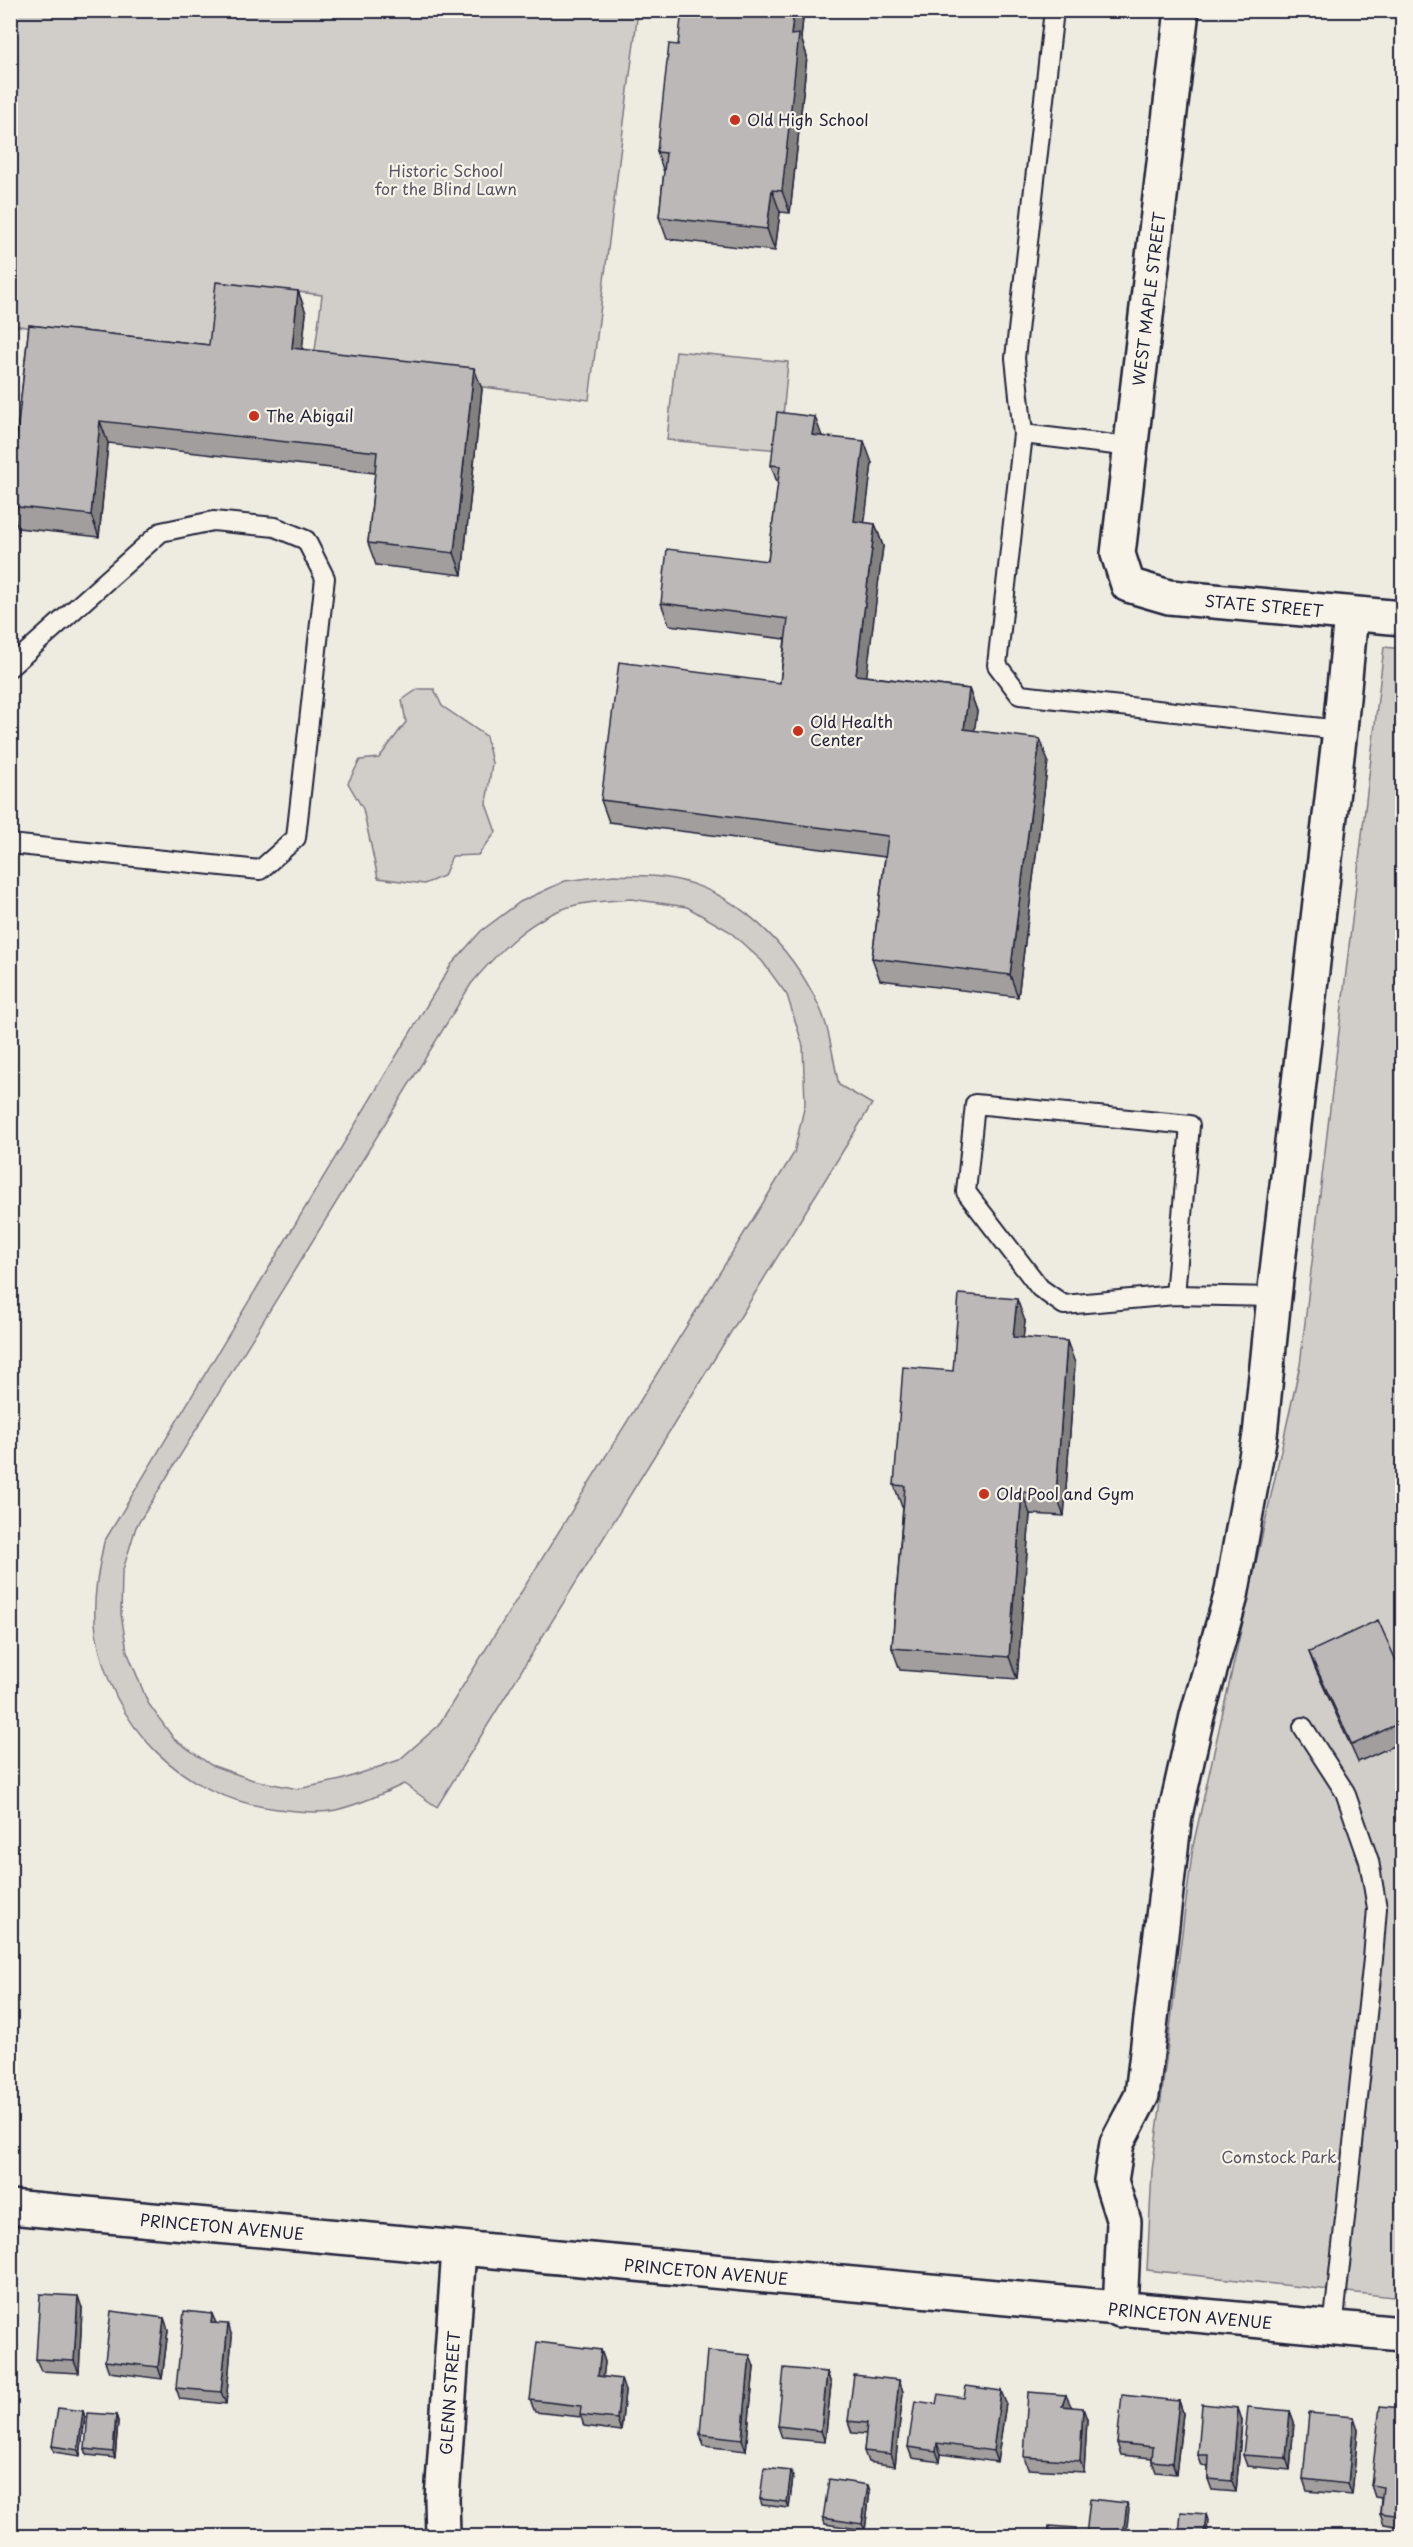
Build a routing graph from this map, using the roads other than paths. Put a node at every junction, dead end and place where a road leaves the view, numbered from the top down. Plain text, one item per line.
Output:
1 (1054, 10) edge
2 (1182, 10) edge
3 (1023, 434) junction
4 (1131, 447) junction
5 (1128, 585) joint
6 (1351, 614) junction
7 (1402, 618) edge
8 (10, 667) edge
9 (1340, 730) junction
10 (10, 844) edge
11 (1175, 1295) junction
12 (1274, 1297) junction
13 (1303, 1727) dead end
14 (10, 2207) edge
15 (459, 2249) junction
16 (1120, 2310) junction
17 (1333, 2329) junction
18 (1402, 2334) edge
19 (443, 2536) edge

1 - 3 lane
2 - 4 street, WEST MAPLE STREET
3 - 4 lane
3 - 9 lane
4 - 5 street, WEST MAPLE STREET
5 - 6 street, STATE STREET
6 - 7 street, STATE STREET
6 - 9 street
8 - 10 lane
9 - 12 street
11 - 11 lane
11 - 12 lane
12 - 16 street
13 - 17 lane
14 - 15 street, PRINCETON AVENUE
15 - 16 street, PRINCETON AVENUE
15 - 19 street, GLENN STREET
16 - 17 street, PRINCETON AVENUE
17 - 18 street, PRINCETON AVENUE

